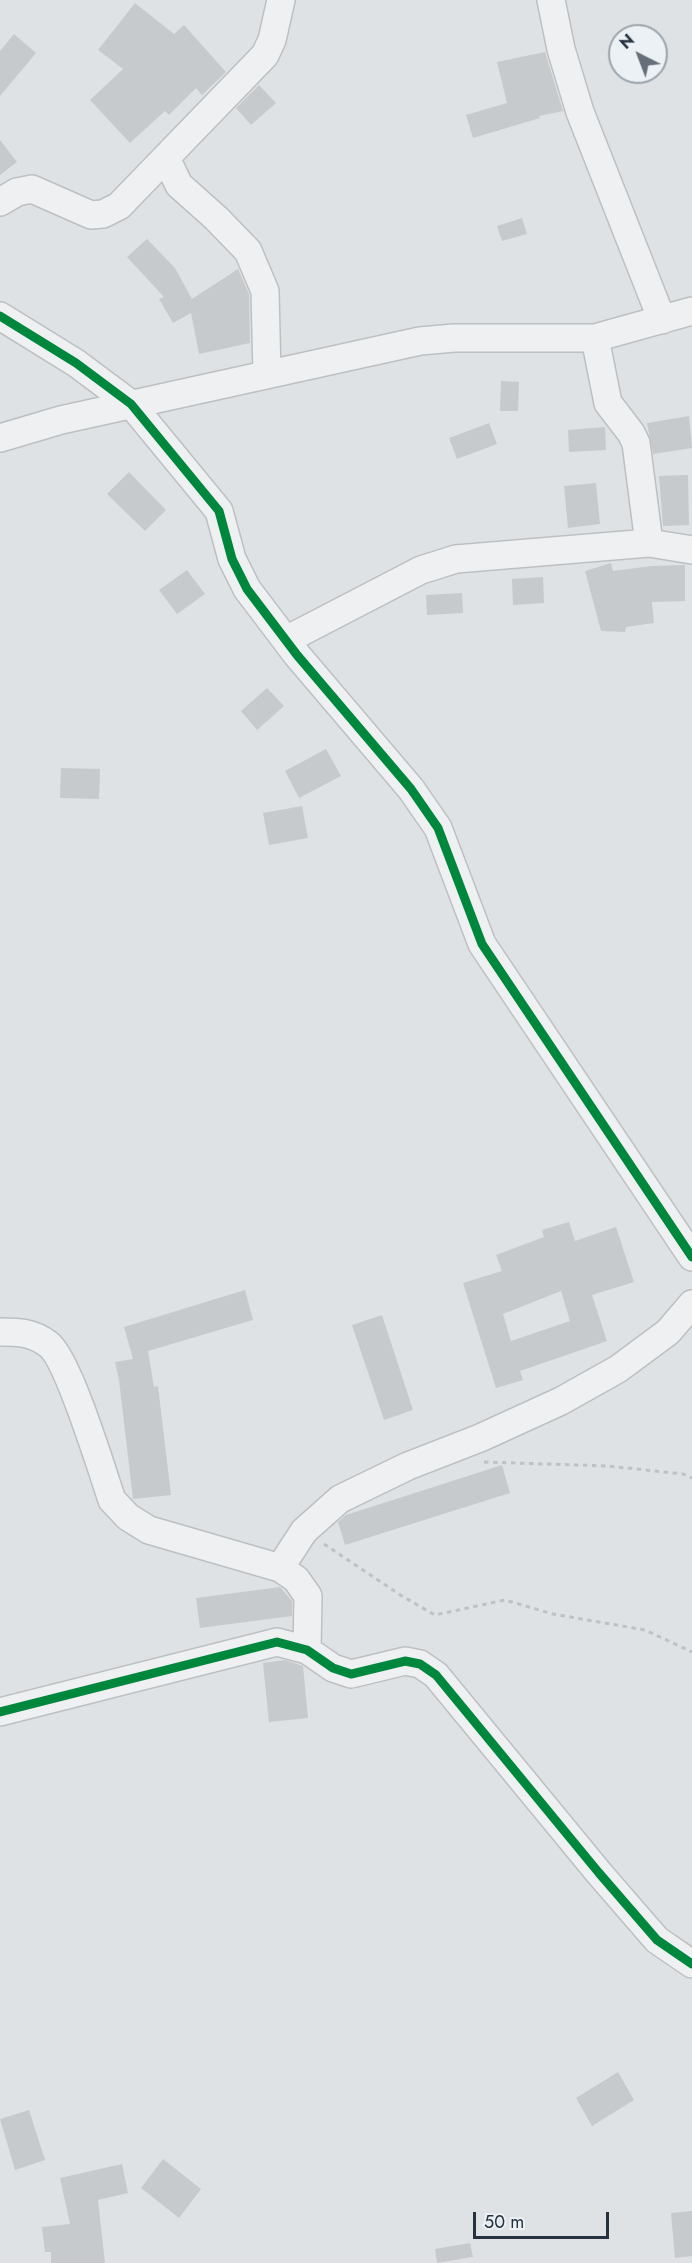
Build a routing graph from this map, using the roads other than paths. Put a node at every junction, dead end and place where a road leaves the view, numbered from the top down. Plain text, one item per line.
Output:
1 (281, 0) edge
2 (551, 0) edge
3 (166, 158) junction
4 (0, 202) edge
5 (692, 311) edge
6 (0, 316) edge
7 (662, 320) junction
8 (595, 338) junction
9 (267, 375) junction
10 (131, 404) junction
11 (0, 438) edge
12 (649, 543) junction
13 (692, 550) edge
14 (286, 640) junction
15 (692, 1257) edge
16 (692, 1304) edge
17 (0, 1332) edge
18 (280, 1568) junction
19 (307, 1650) junction
20 (0, 1712) edge
21 (692, 1964) edge

1 - 3 street
2 - 7 street
3 - 4 street
3 - 9 street
5 - 7 street
6 - 10 street
7 - 8 street
8 - 9 street
8 - 12 street
9 - 10 street
10 - 11 street
10 - 14 street
12 - 13 street
12 - 14 street
14 - 15 street
16 - 18 street
17 - 18 street
18 - 19 street
19 - 20 street
19 - 21 street

